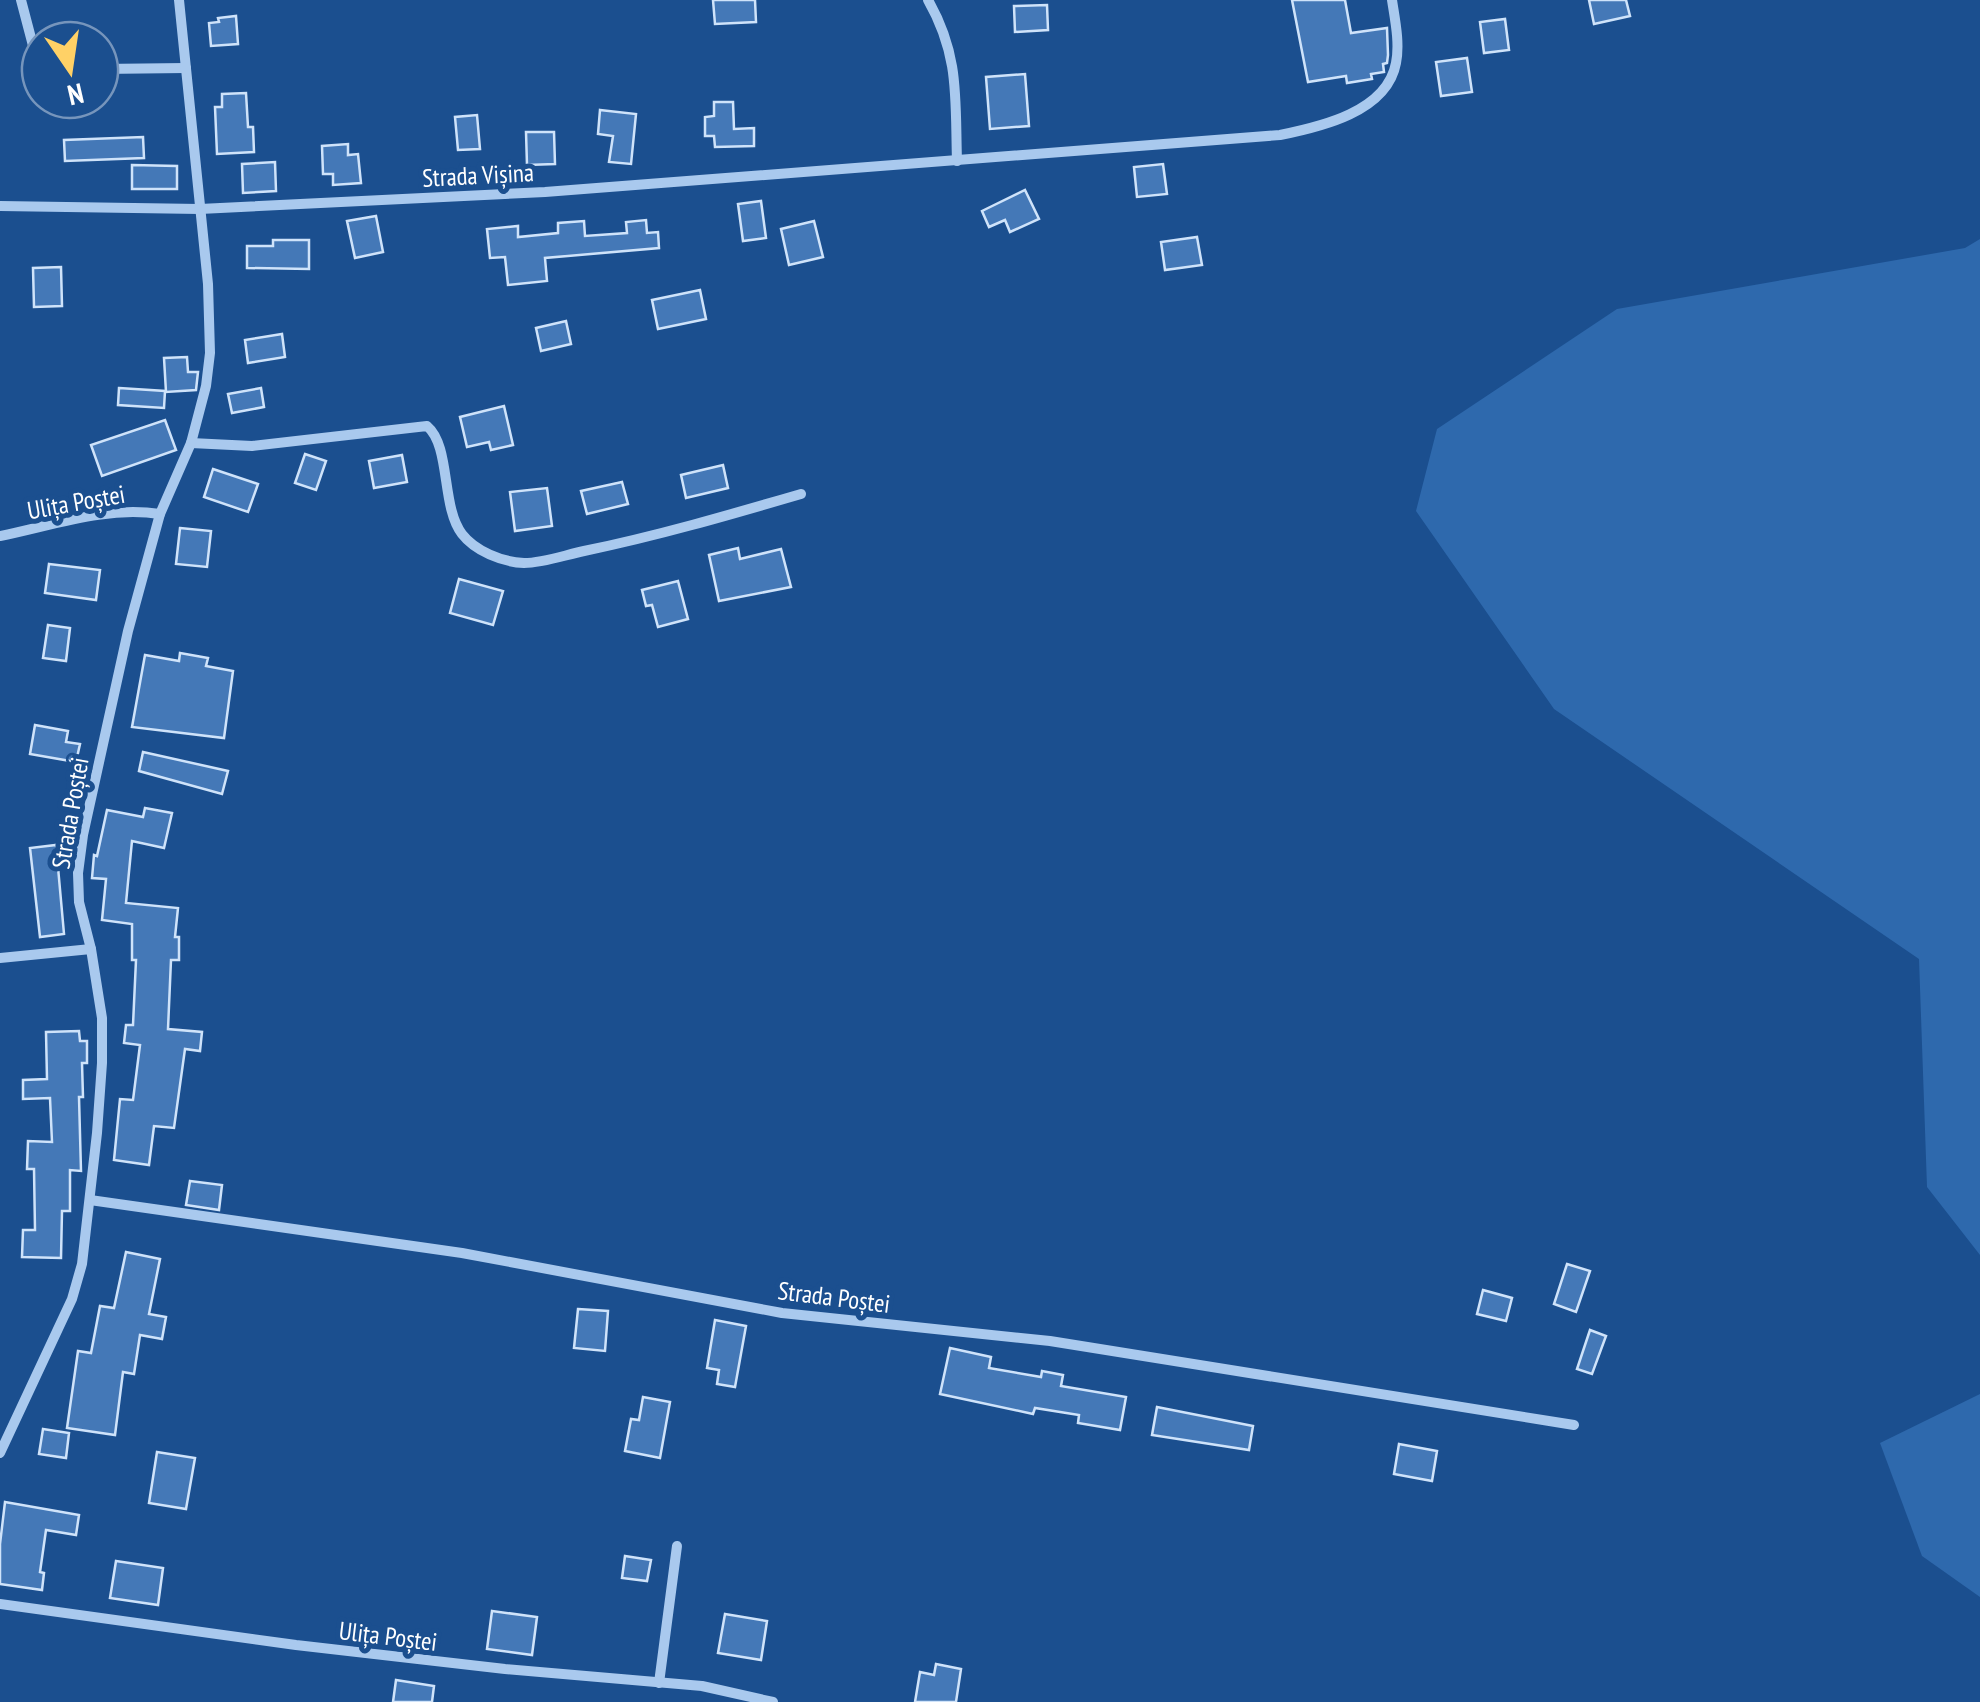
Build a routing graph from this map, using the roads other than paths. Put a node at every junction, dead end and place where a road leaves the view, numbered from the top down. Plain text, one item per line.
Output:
1 (179, 0) edge
2 (928, 0) edge
3 (1392, 0) edge
4 (186, 68) junction
5 (120, 69) edge
6 (957, 162) junction
7 (0, 206) edge
8 (200, 209) junction
9 (192, 443) junction
10 (801, 494) dead end
11 (160, 514) junction
12 (0, 536) edge
13 (91, 949) junction
14 (0, 958) edge
15 (90, 1200) junction
16 (1574, 1425) dead end
17 (0, 1453) edge
18 (677, 1546) dead end
19 (0, 1604) edge
20 (659, 1682) junction
21 (772, 1702) edge

1 - 4 street, Strada Poștei
2 - 6 street
3 - 6 street, Strada Vișina
4 - 5 street
4 - 8 street, Strada Poștei
6 - 8 street, Strada Vișina
7 - 8 street, Strada Vișina
8 - 9 street, Strada Poștei
9 - 10 street
9 - 11 street, Strada Poștei
11 - 12 street, Ulița Poștei
11 - 13 street, Strada Poștei
13 - 14 street
13 - 15 street, Strada Poștei
15 - 16 street, Strada Poștei
15 - 17 street, Strada Poștei
18 - 20 street
19 - 20 street, Ulița Poștei
20 - 21 street, Ulița Poștei

